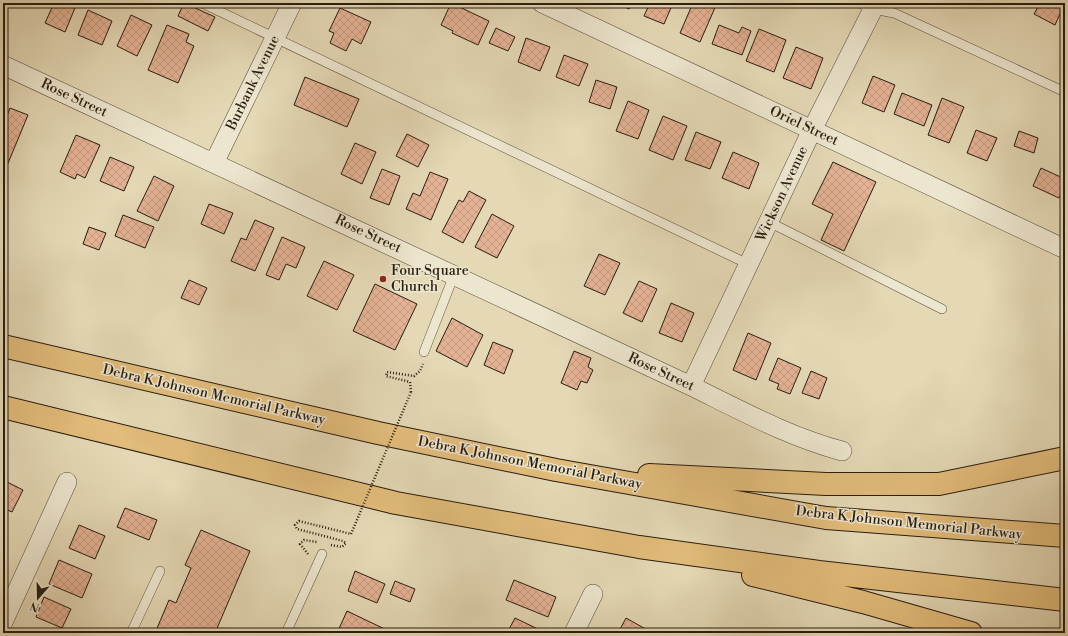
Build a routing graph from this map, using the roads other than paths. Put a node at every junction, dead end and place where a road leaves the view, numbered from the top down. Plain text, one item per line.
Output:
1 (202, 3) edge
2 (292, 3) edge
3 (542, 3) edge
4 (869, 5) edge
5 (275, 38) junction
6 (3, 65) edge
7 (1065, 92) edge
8 (812, 130) junction
9 (214, 163) junction
10 (769, 222) junction
11 (1065, 249) edge
12 (748, 264) junction
13 (454, 275) junction
14 (942, 309) dead end
15 (3, 346) edge
16 (424, 352) road end
17 (691, 386) junction
18 (3, 407) edge
19 (842, 451) dead end
20 (1065, 458) edge
21 (556, 470) junction
22 (67, 482) dead end
23 (1065, 536) edge
24 (639, 547) junction
25 (322, 554) dead end
26 (160, 571) dead end
27 (593, 594) dead end
28 (1065, 600) edge
29 (3, 622) edge
30 (130, 633) edge
31 (286, 633) edge
32 (574, 633) edge
33 (971, 633) edge

1 - 5 lane
2 - 5 street, Burbank Avenue
3 - 8 street, Oriel Street
4 - 7 lane
4 - 8 street, Wickson Avenue
5 - 9 street, Burbank Avenue
5 - 12 lane
6 - 9 street, Rose Street
8 - 10 street, Wickson Avenue
8 - 11 street, Oriel Street
9 - 13 street, Rose Street
10 - 12 street, Wickson Avenue
10 - 14 lane
12 - 17 street, Wickson Avenue
13 - 16 lane
13 - 17 street, Rose Street
15 - 21 highway, Debra K Johnson Memorial Parkway
17 - 19 street, Rose Street
18 - 24 highway
20 - 21 highway
21 - 23 highway, Debra K Johnson Memorial Parkway
22 - 29 street
24 - 28 highway
24 - 33 highway
25 - 31 lane
26 - 30 lane
27 - 32 street

